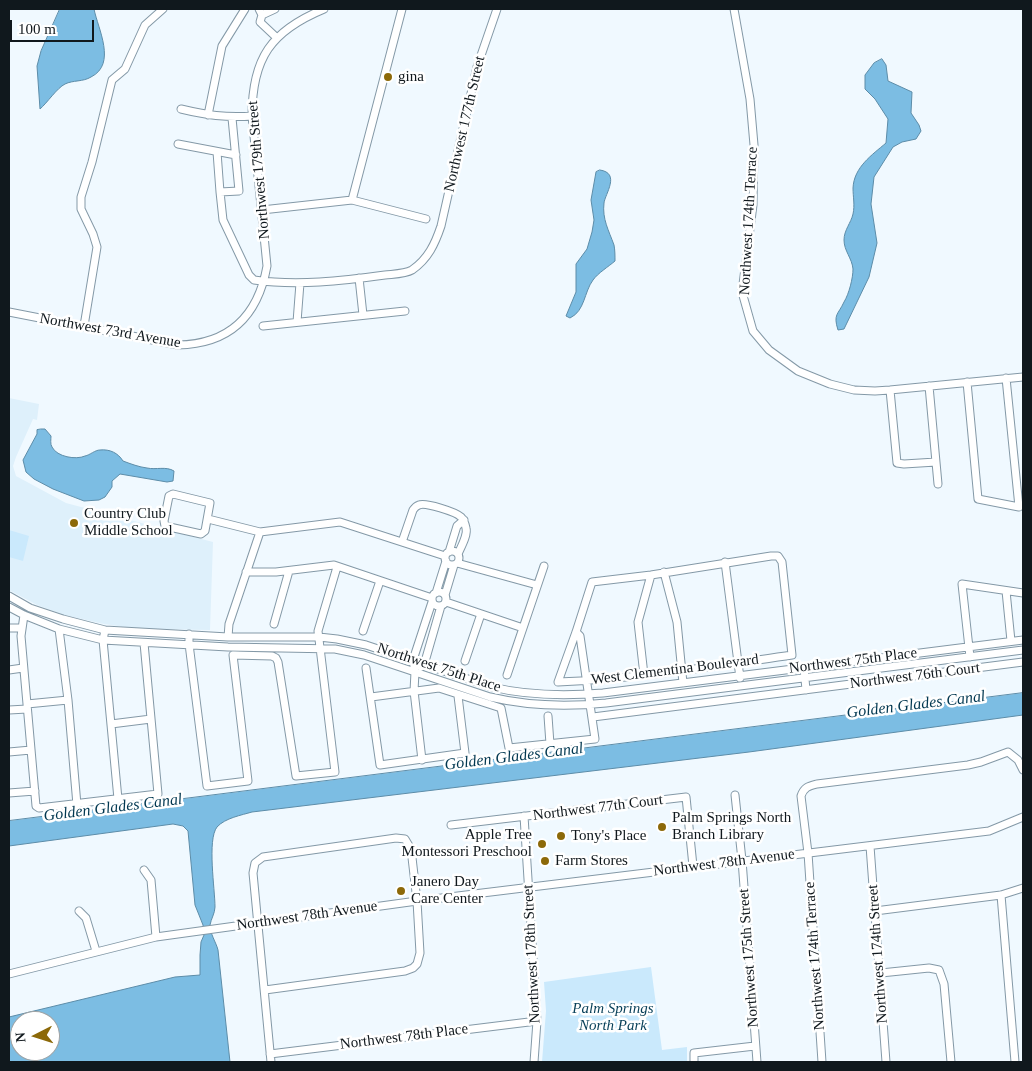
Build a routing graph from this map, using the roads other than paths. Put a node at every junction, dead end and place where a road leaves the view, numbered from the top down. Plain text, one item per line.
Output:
1 (163, 9) edge
2 (245, 9) edge
3 (274, 9) edge
4 (324, 9) edge
5 (497, 9) edge
6 (734, 9) edge
7 (260, 12) edge
8 (402, 12) edge
9 (277, 38) junction
10 (181, 108) dead end
11 (208, 115) junction
12 (252, 116) junction
13 (232, 118) junction
14 (178, 144) dead end
15 (217, 152) junction
16 (236, 155) junction
17 (220, 192) junction
18 (352, 200) junction
19 (262, 210) junction
20 (426, 219) dead end
21 (359, 278) junction
22 (264, 281) junction
23 (300, 283) junction
24 (405, 311) dead end
25 (9, 312) edge
26 (363, 315) junction
27 (297, 322) junction
28 (237, 325) joint
29 (84, 326) junction
30 (263, 326) dead end
31 (1023, 377) edge
32 (1006, 378) junction
33 (967, 382) junction
34 (929, 386) junction
35 (890, 390) junction
36 (936, 462) junction
37 (1019, 469) edge
38 (938, 484) dead end
39 (208, 519) junction
40 (464, 520) junction
41 (260, 532) junction
42 (402, 542) junction
43 (458, 554) junction
44 (447, 556) junction
45 (725, 562) junction
46 (455, 564) junction
47 (337, 566) junction
48 (544, 566) dead end
49 (289, 571) junction
50 (246, 572) junction
51 (664, 572) junction
52 (651, 575) junction
53 (380, 581) junction
54 (537, 586) junction
55 (1006, 591) junction
56 (1023, 593) edge
57 (9, 596) edge
58 (433, 598) junction
59 (444, 601) junction
60 (9, 607) edge
61 (481, 614) junction
62 (24, 615) junction
63 (274, 624) dead end
64 (9, 628) edge
65 (21, 628) junction
66 (523, 628) junction
67 (59, 629) junction
68 (105, 630) junction
69 (363, 631) dead end
70 (576, 632) junction
71 (189, 634) junction
72 (228, 637) junction
73 (319, 637) junction
74 (103, 640) junction
75 (1023, 640) edge
76 (1011, 641) junction
77 (144, 643) junction
78 (188, 644) junction
79 (969, 647) junction
80 (320, 648) junction
81 (1023, 650) edge
82 (970, 657) junction
83 (413, 660) junction
84 (465, 661) dead end
85 (1023, 662) edge
86 (739, 663) junction
87 (424, 664) junction
88 (24, 668) junction
89 (366, 668) dead end
90 (804, 668) junction
91 (9, 670) edge
92 (681, 670) junction
93 (415, 672) junction
94 (507, 675) dead end
95 (644, 675) junction
96 (740, 676) junction
97 (805, 678) junction
98 (587, 681) junction
99 (683, 683) junction
100 (724, 688) junction
101 (806, 690) junction
102 (414, 691) junction
103 (589, 694) junction
104 (458, 696) junction
105 (371, 697) junction
106 (68, 700) junction
107 (590, 705) junction
108 (27, 706) junction
109 (9, 710) edge
110 (548, 716) dead end
111 (593, 717) junction
112 (151, 720) junction
113 (111, 724) junction
114 (550, 744) junction
115 (31, 750) junction
116 (9, 752) edge
117 (422, 760) junction
118 (1023, 770) edge
119 (35, 791) junction
120 (9, 793) edge
121 (735, 795) dead end
122 (118, 799) junction
123 (77, 805) junction
124 (524, 816) junction
125 (1023, 816) edge
126 (451, 825) dead end
127 (870, 846) junction
128 (808, 853) junction
129 (742, 860) junction
130 (693, 866) junction
131 (144, 870) dead end
132 (528, 888) junction
133 (1023, 888) edge
134 (1001, 895) junction
135 (417, 901) junction
136 (79, 911) dead end
137 (875, 911) junction
138 (259, 924) junction
139 (156, 937) junction
140 (96, 951) junction
141 (880, 973) junction
142 (9, 974) edge
143 (265, 990) junction
144 (537, 1021) junction
145 (755, 1046) junction
146 (270, 1054) junction
147 (271, 1062) edge
148 (534, 1062) edge
149 (694, 1062) edge
150 (757, 1062) edge
151 (822, 1062) edge
152 (886, 1062) edge
153 (951, 1062) edge
154 (1015, 1062) edge

1 - 29 street
2 - 11 street
3 - 7 street
4 - 9 street, Northwest 179th Street
5 - 21 street, Northwest 177th Street
6 - 35 street, Northwest 174th Terrace
7 - 9 street
8 - 18 street
9 - 12 street, Northwest 179th Street
10 - 11 street
11 - 13 street
12 - 13 street
12 - 19 street, Northwest 179th Street
13 - 16 street
14 - 15 street
15 - 16 street
15 - 17 street
16 - 17 street
17 - 22 street
18 - 19 street
18 - 20 street
19 - 22 street, Northwest 179th Street
21 - 23 street
21 - 26 street
22 - 23 street
22 - 28 street, Northwest 179th Street
23 - 27 street
24 - 26 street
25 - 29 street, Northwest 73rd Avenue
26 - 27 street
27 - 30 street
28 - 29 street, Northwest 73rd Avenue
31 - 32 street, Northwest 174th Terrace
32 - 33 street, Northwest 174th Terrace
32 - 37 street
33 - 34 street, Northwest 174th Terrace
33 - 37 street
34 - 35 street, Northwest 174th Terrace
34 - 36 street
35 - 36 street
36 - 38 street
39 - 39 street
39 - 41 street
40 - 42 street
40 - 43 street
40 - 44 street
41 - 42 street
41 - 50 street
42 - 44 street
43 - 44 street
43 - 46 street
44 - 46 street
44 - 58 street
45 - 51 street
45 - 86 street
45 - 86 street, West Clementina Boulevard
46 - 54 street
46 - 59 street
47 - 49 street
47 - 53 street
47 - 73 street
48 - 54 street
49 - 50 street
49 - 63 street
50 - 72 street
51 - 52 street
51 - 92 street
52 - 70 street
52 - 95 street
53 - 58 street
53 - 69 street
54 - 66 street
55 - 56 street
55 - 76 street
55 - 79 street
57 - 68 street, Northwest 75th Place
58 - 59 street
58 - 59 street
58 - 83 street
59 - 61 street
59 - 87 street
60 - 62 street, Northwest 75th Place
61 - 66 street
61 - 84 street
62 - 65 street
62 - 67 street, Northwest 75th Place
64 - 65 street
65 - 88 street
66 - 94 street
67 - 74 street, Northwest 75th Place
67 - 106 street
68 - 71 street, Northwest 75th Place
68 - 74 street
70 - 98 street
70 - 98 street, West Clementina Boulevard
71 - 72 street, Northwest 75th Place
71 - 78 street
72 - 73 street, Northwest 75th Place
73 - 80 street
73 - 83 street, Northwest 75th Place
74 - 77 street, Northwest 75th Place
74 - 113 street
75 - 76 street, Northwest 75th Place
76 - 79 street, Northwest 75th Place
77 - 78 street, Northwest 75th Place
77 - 112 street
78 - 80 street, Northwest 75th Place
78 - 80 street
79 - 82 street
79 - 90 street, Northwest 75th Place
80 - 93 street, Northwest 75th Place
81 - 82 street, Northwest 75th Place
82 - 97 street, Northwest 75th Place
83 - 87 street, Northwest 75th Place
83 - 93 street
85 - 101 street, Northwest 76th Court
86 - 92 street, West Clementina Boulevard
86 - 96 street
87 - 93 street
87 - 103 street, Northwest 75th Place
88 - 91 street
88 - 108 street
89 - 105 street
90 - 96 street, Northwest 75th Place
90 - 97 street
92 - 95 street, West Clementina Boulevard
92 - 99 street
93 - 102 street
93 - 107 street, Northwest 75th Place
95 - 98 street, West Clementina Boulevard
96 - 99 street, Northwest 75th Place
96 - 100 street
97 - 100 street, Northwest 75th Place
97 - 101 street
98 - 103 street
99 - 103 street, Northwest 75th Place
100 - 107 street, Northwest 75th Place
101 - 111 street, Northwest 76th Court
102 - 104 street
102 - 105 street
102 - 117 street
103 - 107 street
104 - 114 street
104 - 117 street
105 - 117 street
106 - 108 street
106 - 123 street
107 - 111 street
108 - 109 street
108 - 115 street
110 - 114 street
111 - 114 street
112 - 113 street
112 - 122 street
113 - 122 street
115 - 116 street
115 - 119 street
118 - 128 street, Northwest 174th Terrace
119 - 120 street
119 - 123 street
121 - 129 street, Northwest 175th Street
122 - 123 street
124 - 126 street, Northwest 77th Court
124 - 130 street, Northwest 77th Court
124 - 132 street, Northwest 178th Street
125 - 127 street, Northwest 78th Avenue
127 - 128 street, Northwest 78th Avenue
127 - 137 street, Northwest 174th Street
128 - 129 street, Northwest 78th Avenue
128 - 151 street, Northwest 174th Terrace
129 - 130 street, Northwest 78th Avenue
129 - 145 street, Northwest 175th Street
130 - 132 street, Northwest 78th Avenue
131 - 139 street
132 - 135 street, Northwest 78th Avenue
132 - 144 street, Northwest 178th Street
133 - 134 street
134 - 137 street
134 - 154 street
135 - 138 street, Northwest 78th Avenue
135 - 138 street
135 - 143 street
136 - 140 street
137 - 141 street, Northwest 174th Street
138 - 139 street, Northwest 78th Avenue
138 - 143 street
139 - 140 street, Northwest 78th Avenue
140 - 142 street, Northwest 78th Avenue
141 - 152 street, Northwest 174th Street
141 - 153 street
143 - 146 street
144 - 146 street, Northwest 78th Place
144 - 148 street, Northwest 178th Street
145 - 149 street
145 - 150 street, Northwest 175th Street
146 - 147 street

